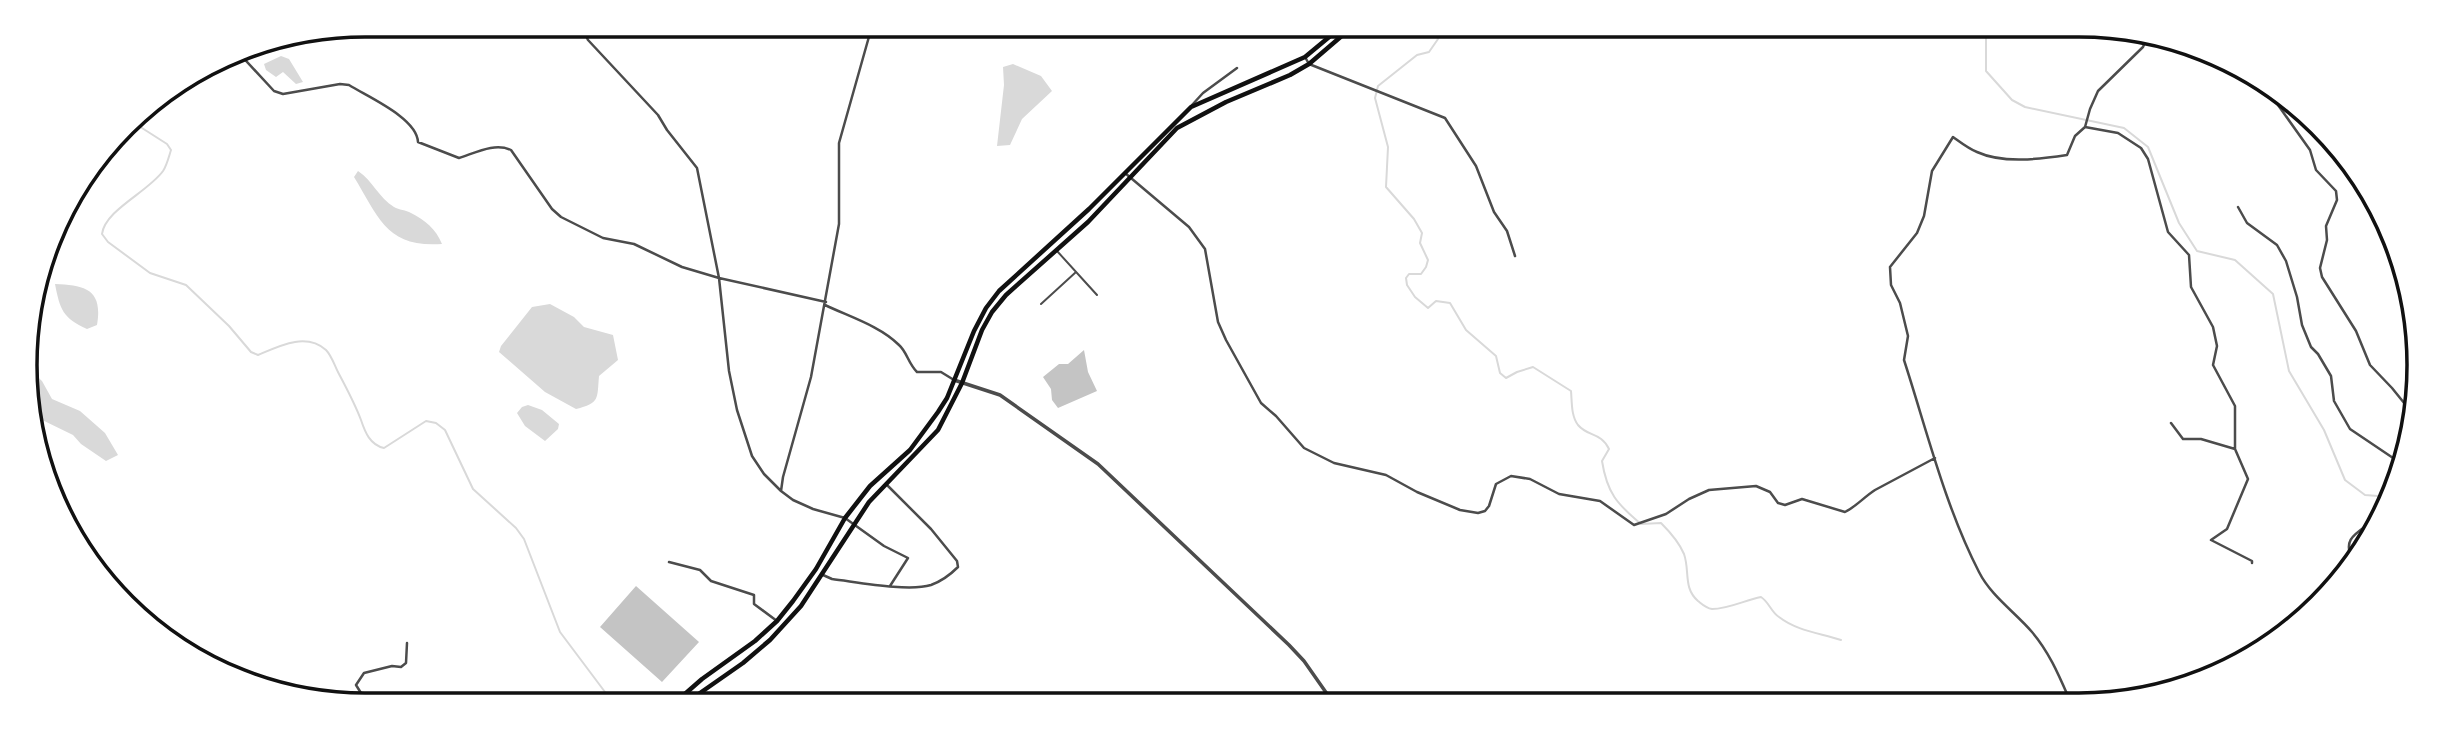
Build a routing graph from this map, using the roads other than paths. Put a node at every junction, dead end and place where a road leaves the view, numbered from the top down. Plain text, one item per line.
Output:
1 (587, 37) edge
2 (870, 37) edge
3 (1329, 37) edge
4 (1340, 37) edge
5 (2145, 43) edge
6 (1305, 57) junction
7 (245, 60) edge
8 (1309, 64) junction
9 (1237, 68) dead end
10 (2278, 104) edge
11 (1191, 107) junction
12 (2085, 127) junction
13 (1177, 128) junction
14 (1125, 173) junction
15 (1131, 177) junction
16 (2238, 207) dead end
17 (1056, 250) junction
18 (1515, 256) dead end
19 (1076, 272) junction
20 (719, 278) junction
21 (1097, 295) dead end
22 (825, 304) junction
23 (1041, 304) dead end
24 (954, 380) junction
25 (962, 383) junction
26 (2405, 404) edge
27 (2171, 423) dead end
28 (2235, 449) junction
29 (1935, 458) junction
30 (2394, 458) edge
31 (886, 484) junction
32 (781, 491) junction
33 (845, 518) junction
34 (855, 523) junction
35 (2363, 528) edge
36 (2348, 552) edge
37 (669, 562) dead end
38 (2252, 563) dead end
39 (823, 575) junction
40 (890, 586) junction
41 (777, 621) junction
42 (407, 642) dead end
43 (360, 693) edge
44 (686, 693) edge
45 (700, 693) edge
46 (1326, 693) edge
47 (2067, 693) edge

1 - 20 street
2 - 22 street
3 - 6 main road
4 - 8 main road
5 - 12 street
6 - 8 street
6 - 11 main road
7 - 20 street
8 - 13 main road
8 - 18 street
9 - 11 street
10 - 26 street
11 - 13 street
11 - 14 main road
12 - 28 street
12 - 29 street
13 - 15 main road
14 - 15 street
14 - 24 main road
15 - 17 main road
15 - 29 street
16 - 30 street
17 - 19 lane
17 - 25 main road
19 - 21 lane
19 - 23 lane
20 - 22 street
20 - 32 street
22 - 24 street
22 - 32 street
24 - 25 street
24 - 33 main road
25 - 31 main road
25 - 46 street
27 - 28 street
28 - 38 street
29 - 47 street
31 - 34 main road
31 - 40 street
32 - 33 street
33 - 34 street
33 - 41 main road
34 - 39 main road
34 - 40 street
35 - 36 street
37 - 41 street
39 - 40 street
39 - 45 main road
41 - 44 main road
42 - 43 street

